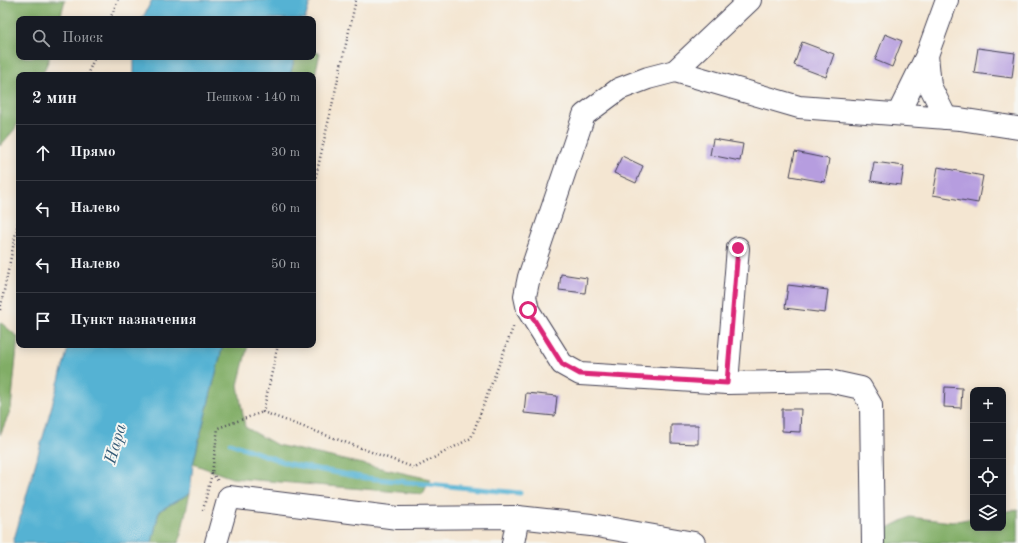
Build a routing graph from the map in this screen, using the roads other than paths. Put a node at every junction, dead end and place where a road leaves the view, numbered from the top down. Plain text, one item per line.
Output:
1 (750, 0) edge
2 (947, 0) edge
3 (926, 55) junction
4 (675, 71) junction
5 (898, 114) junction
6 (946, 118) junction
7 (1018, 128) edge
8 (738, 248) dead end
9 (727, 383) junction
10 (518, 517) junction
11 (216, 543) edge
12 (513, 543) edge
13 (694, 543) edge
14 (872, 543) edge

1 - 4 street
2 - 3 street
3 - 5 street
3 - 6 street
4 - 5 street
4 - 9 street
5 - 6 street
6 - 7 street
8 - 9 street
9 - 14 street
10 - 11 street
10 - 12 street
10 - 13 street

